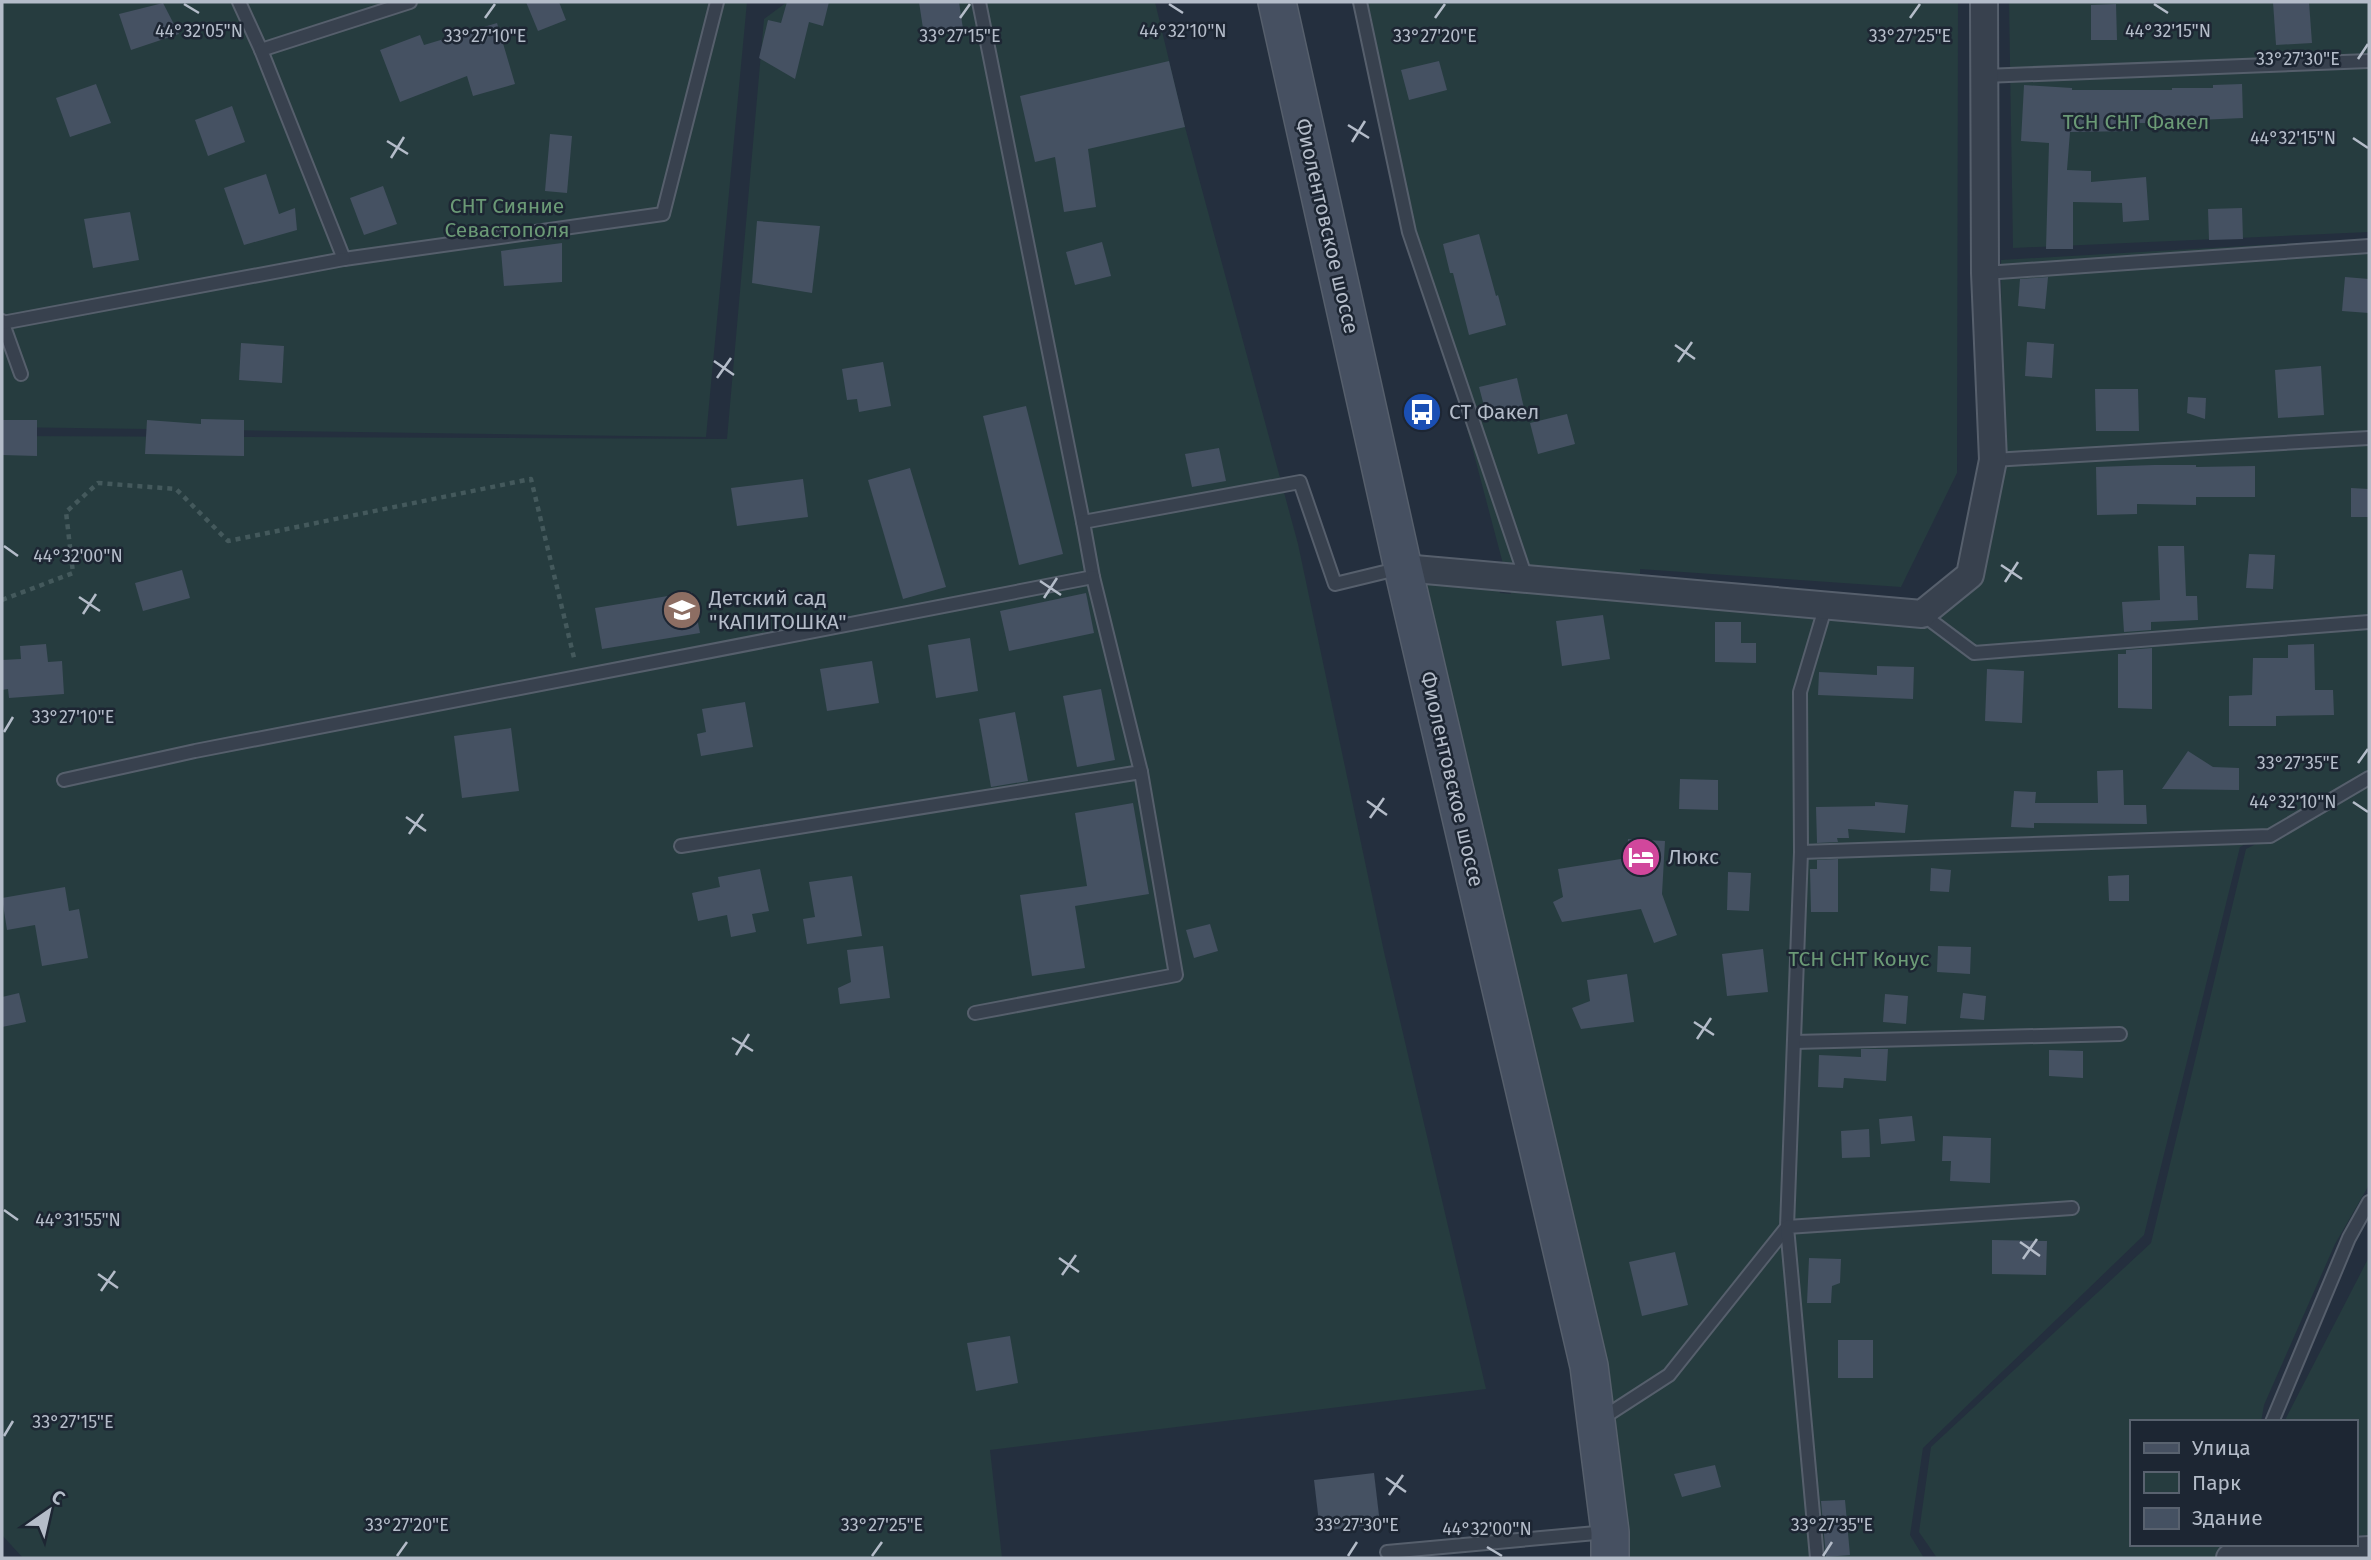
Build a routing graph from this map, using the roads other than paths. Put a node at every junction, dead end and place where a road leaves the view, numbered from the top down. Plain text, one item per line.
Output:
1 (239, 2) edge
2 (410, 2) edge
3 (717, 2) edge
4 (979, 2) edge
5 (1278, 2) edge
6 (1360, 2) edge
7 (1984, 2) edge
8 (261, 50) junction
9 (2369, 61) edge
10 (1984, 76) junction
11 (2369, 246) edge
12 (344, 258) junction
13 (1985, 273) junction
14 (2, 322) edge
15 (21, 374) dead end
16 (2369, 438) edge
17 (1993, 460) junction
18 (1083, 522) junction
19 (1403, 568) junction
20 (1093, 577) junction
21 (1526, 578) junction
22 (1826, 605) junction
23 (1922, 614) junction
24 (2369, 622) edge
25 (1141, 772) junction
26 (2369, 778) edge
27 (64, 780) dead end
28 (681, 846) dead end
29 (1801, 852) junction
30 (975, 1013) dead end
31 (2120, 1034) dead end
32 (1794, 1042) junction
33 (2369, 1202) edge
34 (2072, 1208) dead end
35 (1787, 1227) junction
36 (2273, 1420) edge
37 (1597, 1422) junction
38 (1610, 1545) edge
39 (2369, 1550) edge
40 (1387, 1552) dead end
41 (2233, 1554) edge
42 (1817, 1558) edge

1 - 8 lane
2 - 8 lane
3 - 12 lane
4 - 18 lane
5 - 19 main road, Фиолентовское шоссе
6 - 21 lane
7 - 10 street
8 - 12 lane
9 - 10 lane
10 - 13 street
11 - 13 lane
12 - 14 lane
13 - 17 street
14 - 15 lane
16 - 17 lane
17 - 23 street
18 - 19 lane
18 - 20 lane
19 - 21 street
19 - 37 main road, Фиолентовское шоссе
20 - 25 lane
20 - 27 lane
21 - 22 street
22 - 23 street
22 - 29 lane
23 - 24 lane
25 - 28 lane
25 - 30 lane
26 - 29 lane
29 - 32 lane
31 - 32 lane
32 - 35 lane
33 - 36 lane
34 - 35 lane
35 - 37 lane
35 - 42 lane
37 - 38 main road, Фиолентовское шоссе
38 - 40 lane
39 - 41 street

